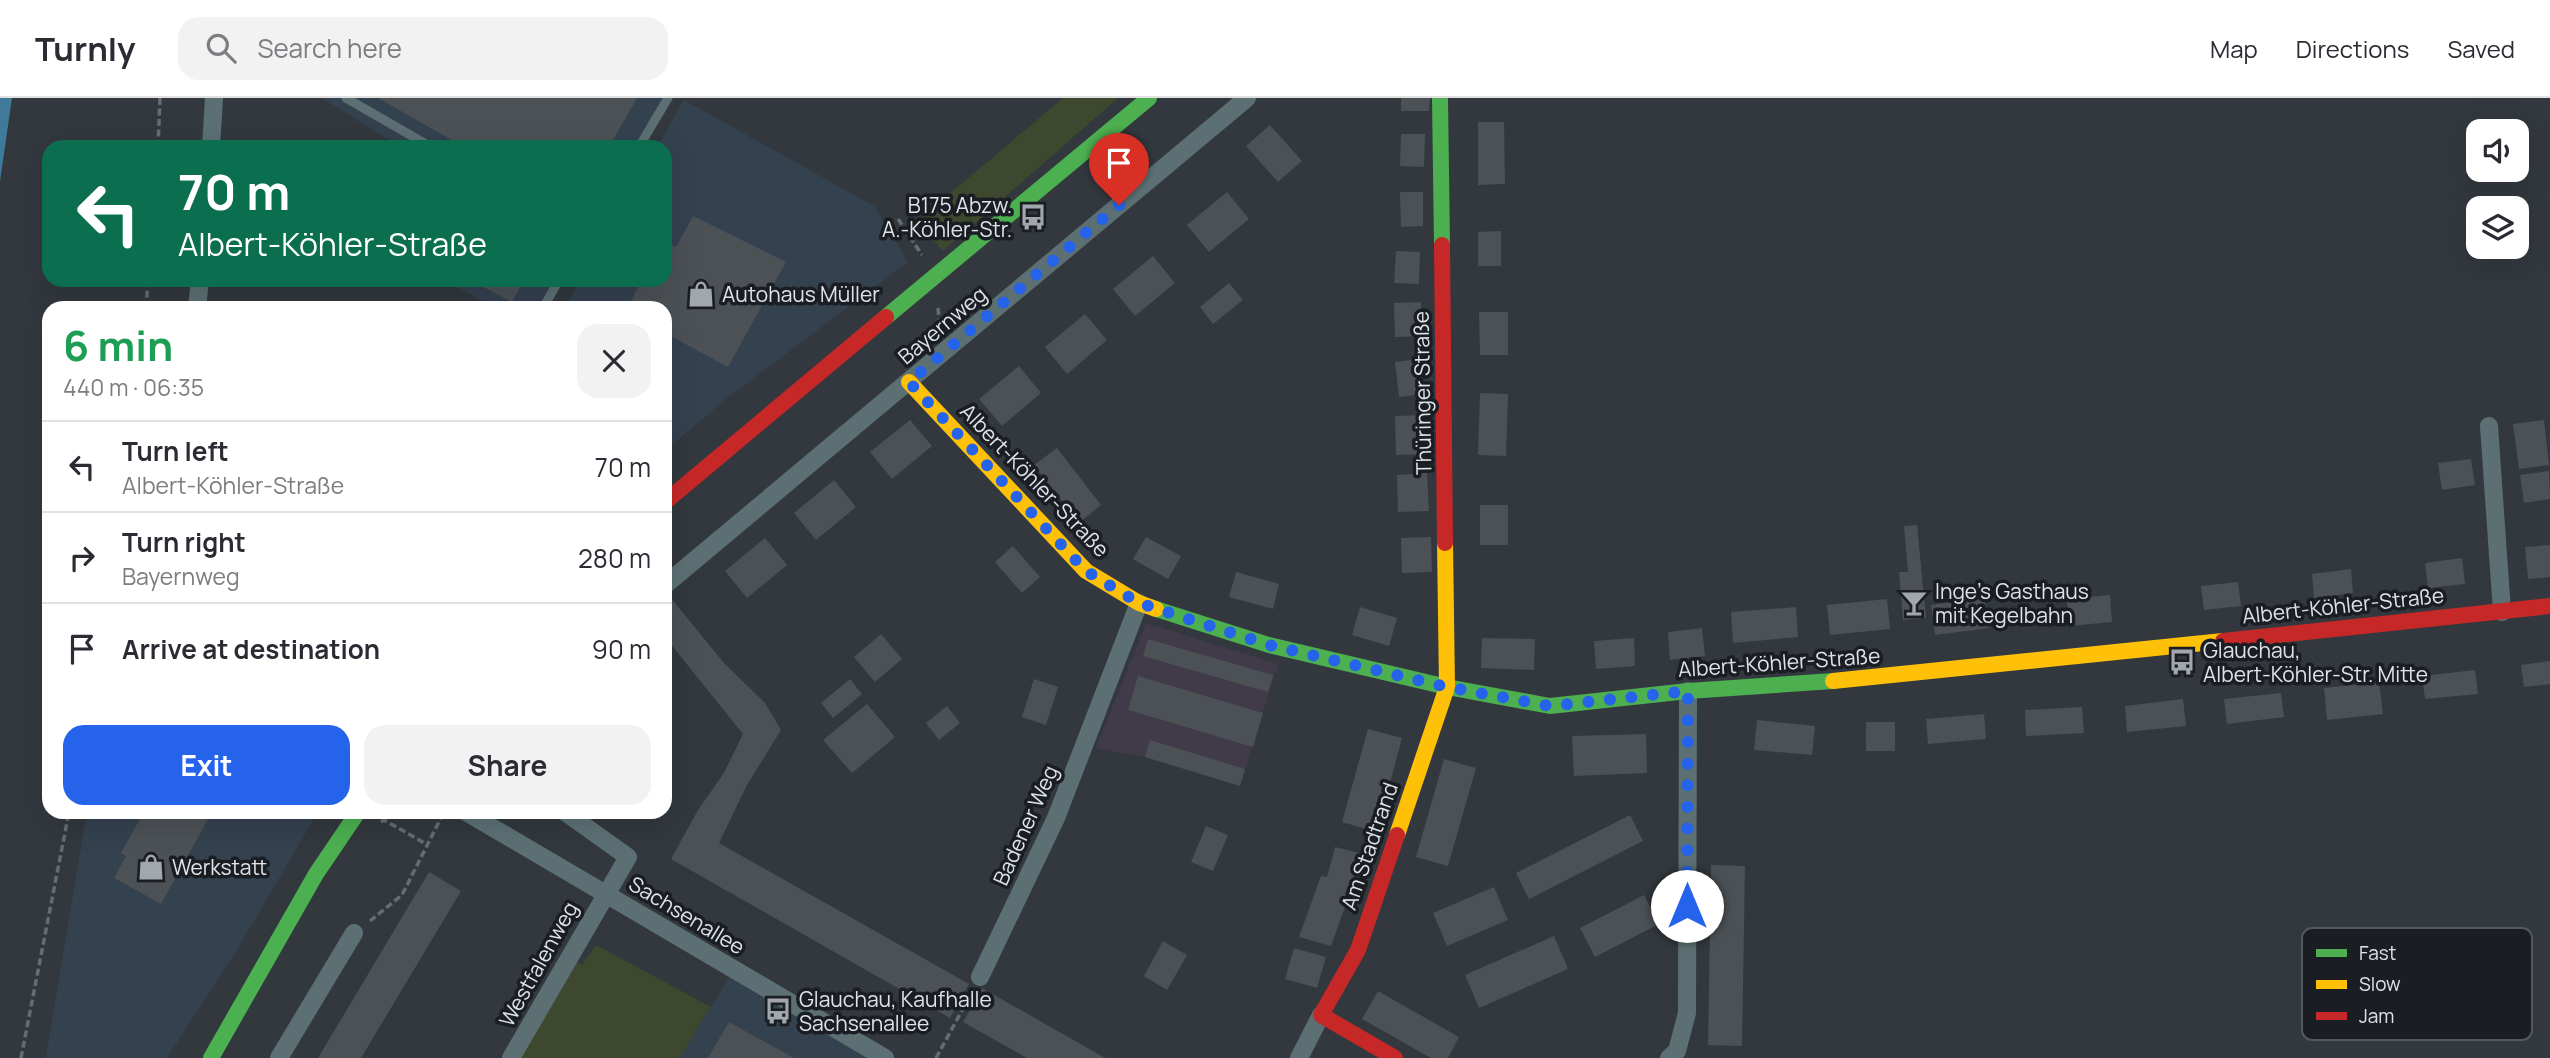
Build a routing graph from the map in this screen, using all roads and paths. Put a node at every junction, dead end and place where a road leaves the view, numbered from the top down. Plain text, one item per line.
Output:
1 (160, 98) edge
2 (214, 98) edge
3 (346, 98) edge
4 (668, 98) edge
5 (1149, 98) edge
6 (1247, 98) edge
7 (1440, 98) edge
8 (158, 140) edge
9 (211, 140) edge
10 (419, 140) edge
11 (643, 140) edge
12 (909, 382) junction
13 (2489, 426) dead end
14 (672, 496) edge
15 (672, 579) edge
16 (1139, 603) junction
17 (2550, 606) edge
18 (2502, 612) junction
19 (1447, 687) junction
20 (1688, 691) junction
21 (68, 819) edge
22 (353, 819) edge
23 (360, 819) edge
24 (441, 819) edge
25 (478, 819) edge
26 (575, 819) edge
27 (428, 845) junction
28 (604, 893) junction
29 (354, 933) joint
30 (980, 977) joint
31 (1321, 1015) junction
32 (20, 1058) edge
33 (211, 1058) edge
34 (279, 1058) edge
35 (511, 1058) edge
36 (885, 1058) edge
37 (936, 1058) edge
38 (1299, 1058) edge
39 (1395, 1058) edge
40 (1670, 1058) edge

1 - 8 path
2 - 9 street
3 - 10 lane
4 - 11 lane
5 - 14 street
6 - 12 street, Bayernweg
7 - 19 street, Thüringer Straße
12 - 15 street, Bayernweg
12 - 16 street, Albert-Köhler-Straße
13 - 18 street
16 - 19 street, Albert-Köhler-Straße
16 - 30 street, Badener Weg
17 - 18 street, Albert-Köhler-Straße
18 - 20 street, Albert-Köhler-Straße
19 - 20 street, Albert-Köhler-Straße
19 - 31 street, Am Stadtrand
20 - 40 street
21 - 32 path
22 - 33 street
23 - 27 path
24 - 27 path
25 - 28 street, Sachsenallee
26 - 28 street
27 - 29 path
28 - 35 street, Westfalenweg
28 - 36 street, Sachsenallee
29 - 34 street
30 - 37 path
31 - 38 street, Am Stadtrand
31 - 39 street

